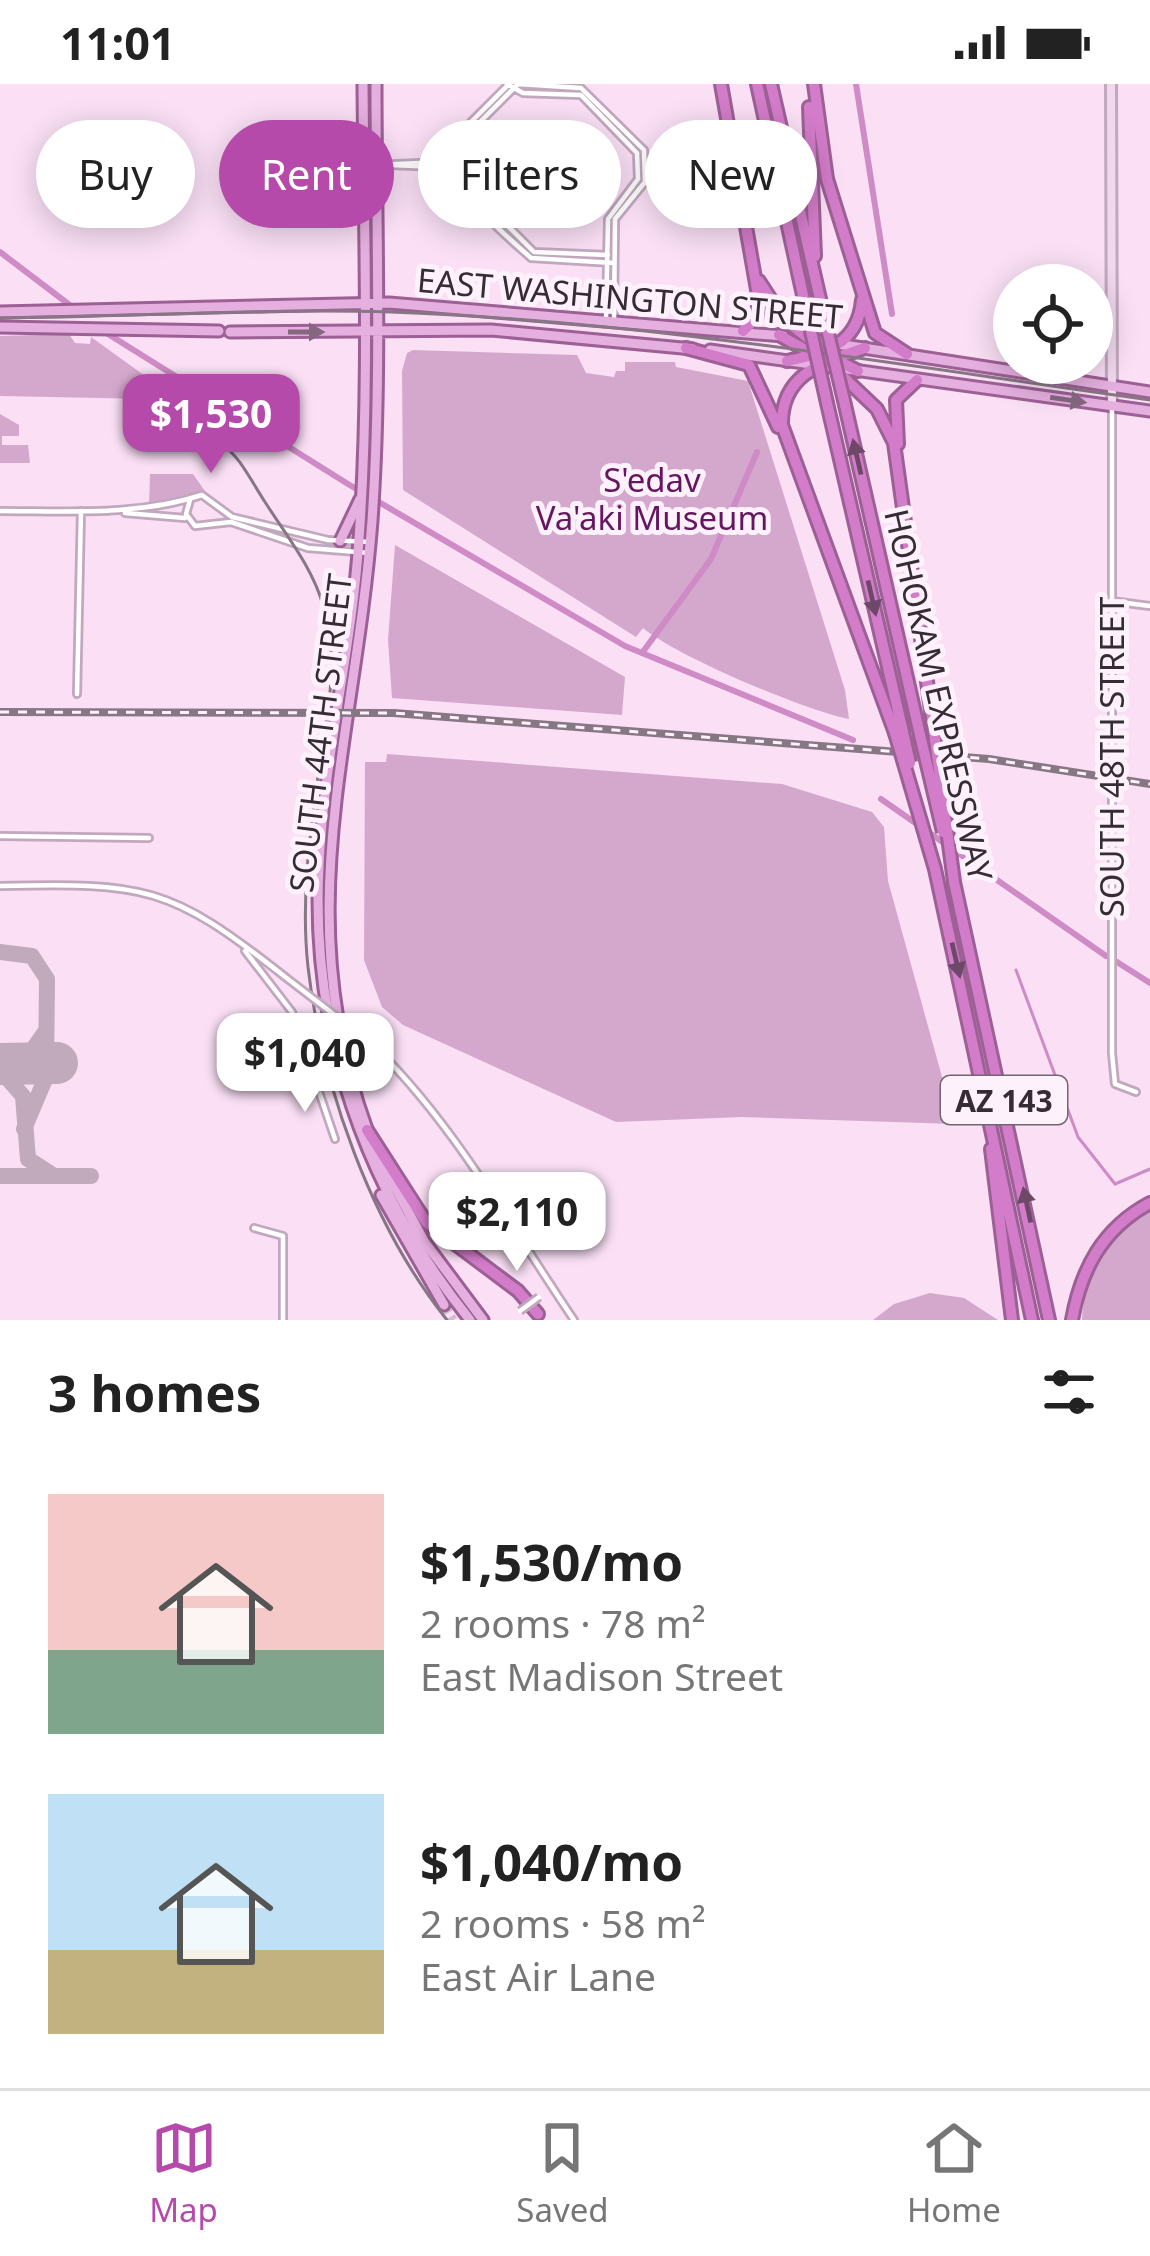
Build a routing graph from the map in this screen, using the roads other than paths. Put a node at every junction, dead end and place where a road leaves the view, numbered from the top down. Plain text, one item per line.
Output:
1 (363, 84) edge
2 (376, 84) edge
3 (721, 84) edge
4 (756, 84) edge
5 (771, 84) edge
6 (812, 84) edge
7 (1111, 84) edge
8 (512, 85) edge
9 (366, 120) edge
10 (373, 120) edge
11 (481, 120) edge
12 (366, 228) edge
13 (373, 228) edge
14 (501, 228) edge
15 (610, 259) junction
16 (754, 266) junction
17 (861, 291) junction
18 (362, 303) junction
19 (376, 303) junction
20 (0, 312) edge
21 (823, 312) junction
22 (610, 321) junction
23 (0, 327) edge
24 (362, 331) junction
25 (376, 331) junction
26 (743, 332) junction
27 (779, 335) junction
28 (809, 340) junction
29 (841, 345) junction
30 (686, 348) junction
31 (865, 348) junction
32 (907, 354) junction
33 (825, 360) junction
34 (787, 361) joint
35 (858, 371) joint
36 (917, 380) junction
37 (1112, 387) junction
38 (1150, 392) edge
39 (1112, 406) junction
40 (1150, 411) edge
41 (787, 444) junction
42 (898, 459) junction
43 (360, 499) junction
44 (190, 500) junction
45 (217, 508) junction
46 (0, 511) edge
47 (81, 511) junction
48 (120, 512) junction
49 (188, 519) junction
50 (212, 522) junction
51 (340, 541) junction
52 (364, 547) junction
53 (1111, 601) junction
54 (1150, 606) edge
55 (77, 694) dead end
56 (899, 733) junction
57 (0, 836) edge
58 (149, 838) dead end
59 (954, 882) junction
60 (0, 886) edge
61 (242, 946) junction
62 (976, 1051) junction
63 (1136, 1092) dead end
64 (364, 1134) junction
65 (335, 1139) dead end
66 (1150, 1203) edge
67 (494, 1205) junction
68 (254, 1228) dead end
69 (552, 1288) junction
70 (444, 1305) tunnel mouth
71 (540, 1317) edge
72 (283, 1320) edge
73 (470, 1320) edge
74 (483, 1320) edge
75 (509, 1320) edge
76 (574, 1320) edge
77 (1012, 1320) edge
78 (1032, 1320) edge
79 (1049, 1320) edge
80 (1072, 1320) edge

1 - 9 main road
2 - 10 main road
3 - 16 highway
4 -> 56 highway, HOHOKAM EXPRESSWAY / AZ 143, bridge
5 - 21 highway, HOHOKAM EXPRESSWAY / AZ 143
6 - 17 highway
6 - 21 highway
7 - 37 street
8 - 11 street
8 - 15 street
12 - 18 main road, SOUTH 44TH STREET
13 - 19 main road, SOUTH 44TH STREET
14 - 15 street
15 - 22 street
16 - 26 highway
16 - 28 highway
17 - 29 highway
17 - 32 highway
18 - 19 main road, EAST WASHINGTON STREET
18 - 20 main road, EAST WASHINGTON STREET
18 - 24 main road, SOUTH 44TH STREET
19 - 22 main road, EAST WASHINGTON STREET
19 - 25 main road, SOUTH 44TH STREET
59 -> 21 highway, HOHOKAM EXPRESSWAY / AZ 143, bridge
22 - 26 main road, EAST WASHINGTON STREET
23 -> 24 main road, EAST WASHINGTON STREET
24 - 25 main road, EAST WASHINGTON STREET
24 - 43 main road, SOUTH 44TH STREET
25 - 30 main road, EAST WASHINGTON STREET
25 - 52 main road, SOUTH 44TH STREET
26 - 27 main road, EAST WASHINGTON STREET
27 - 28 main road, EAST WASHINGTON STREET
27 - 33 highway
28 - 29 main road, EAST WASHINGTON STREET
28 - 33 highway
29 - 31 main road, EAST WASHINGTON STREET
29 - 33 highway
30 - 34 main road, EAST WASHINGTON STREET
30 - 41 highway
31 - 32 main road, EAST WASHINGTON STREET
31 - 33 highway
32 - 37 main road, EAST WASHINGTON STREET
33 - 34 highway
33 - 35 highway
33 - 41 highway
33 - 42 highway
35 - 36 main road, EAST WASHINGTON STREET
36 -> 39 main road, EAST WASHINGTON STREET
36 - 42 highway
37 - 38 main road, EAST WASHINGTON STREET
37 - 39 street
39 - 40 main road, EAST WASHINGTON STREET
39 - 53 street, SOUTH 48TH STREET
41 - 56 highway
42 - 59 highway, bridge
43 - 51 main road
43 - 52 main road, SOUTH 44TH STREET
44 - 45 street
44 - 48 street
44 - 49 street
45 - 50 street
45 - 51 street
46 - 47 street
47 - 48 street
47 - 55 street
48 - 49 street
49 - 50 street
50 - 52 street
51 - 52 street
52 - 64 main road, SOUTH 44TH STREET
53 - 54 street
53 - 63 street, SOUTH 48TH STREET
56 -> 62 highway, HOHOKAM EXPRESSWAY / AZ 143, bridge
57 - 58 street
79 -> 59 highway, HOHOKAM EXPRESSWAY / AZ 143
60 - 61 street
61 - 65 street
61 - 67 street, bridge
62 - 77 highway
62 - 78 highway, HOHOKAM EXPRESSWAY / AZ 143
64 - 70 main road
64 - 71 highway
64 - 73 main road, SOUTH 44TH STREET
64 - 74 main road, SOUTH 44TH STREET
66 - 80 highway
67 - 69 street
67 - 71 highway
68 - 72 street
69 - 75 street, bridge
69 - 76 street

